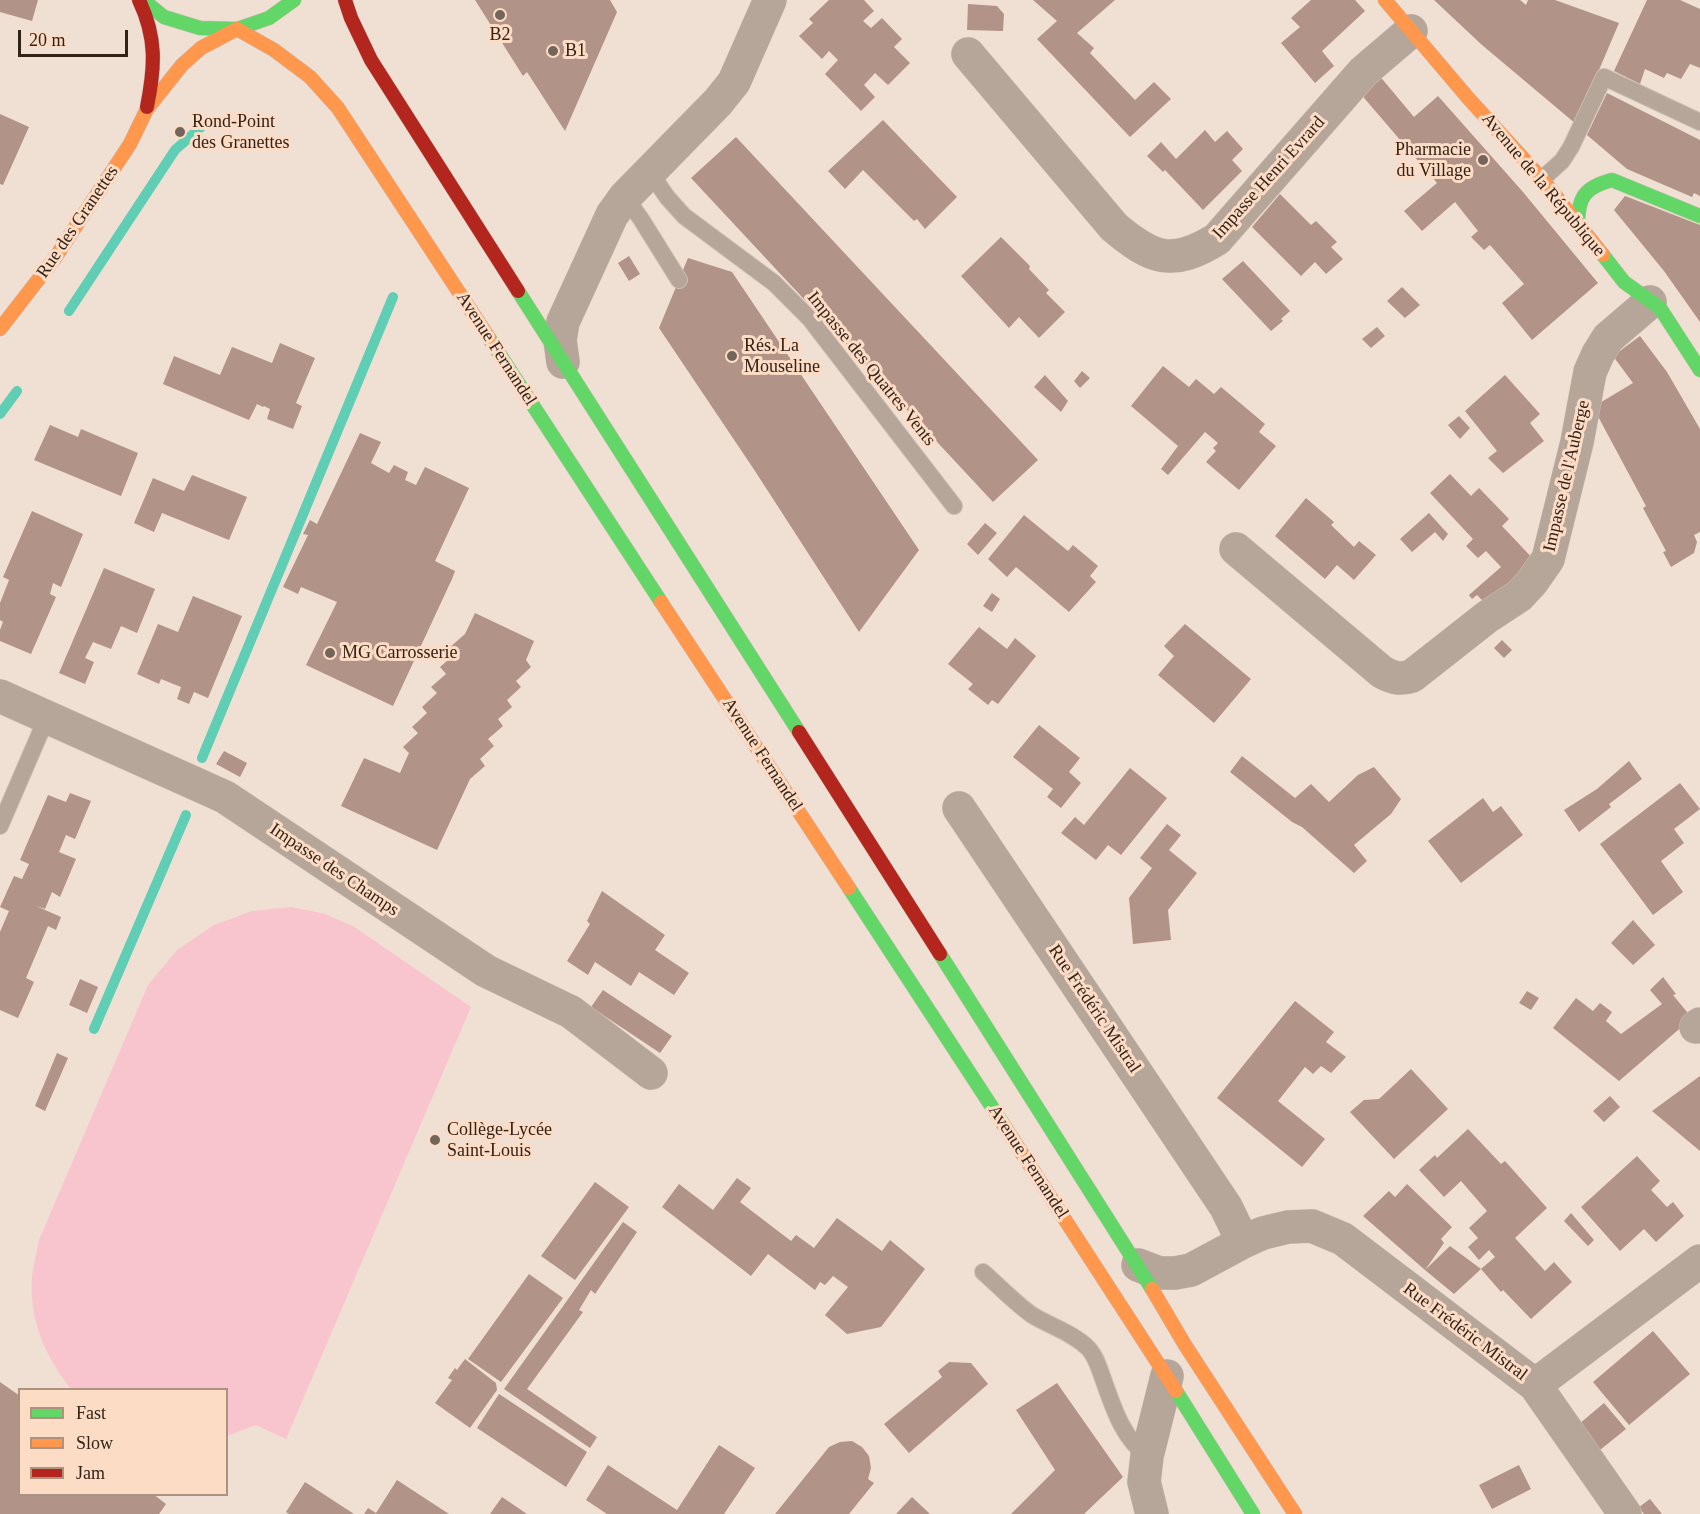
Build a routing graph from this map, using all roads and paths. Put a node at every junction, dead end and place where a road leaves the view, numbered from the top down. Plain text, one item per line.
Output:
1 (139, 0) edge
2 (143, 0) edge
3 (294, 0) edge
4 (345, 0) edge
5 (770, 0) edge
6 (1385, 0) edge
7 (237, 29) junction
8 (1411, 31) junction
9 (968, 54) dead end
10 (147, 109) junction
11 (1700, 122) edge
12 (1542, 179) junction
13 (658, 184) junction
14 (625, 197) junction
15 (1700, 216) edge
16 (1578, 223) junction
17 (679, 280) dead end
18 (1650, 302) junction
19 (0, 329) edge
20 (563, 362) junction
21 (1700, 370) edge
22 (954, 506) dead end
23 (1236, 549) dead end
24 (0, 696) edge
25 (47, 717) junction
26 (959, 808) dead end
27 (0, 826) edge
28 (651, 1073) dead end
29 (1243, 1242) junction
30 (1700, 1261) edge
31 (1138, 1265) junction
32 (983, 1272) dead end
33 (1167, 1376) junction
34 (1535, 1385) junction
35 (1147, 1456) junction
36 (1143, 1511) edge
37 (1253, 1514) edge
38 (1295, 1514) edge
39 (1625, 1514) edge

1 - 10 main road, Rue des Granettes
2 - 7 main road
3 - 7 main road
4 - 20 main road, Avenue Fernandel
5 - 13 street
6 - 8 main road, Avenue de la République
7 - 10 main road, Rue des Granettes
7 - 33 main road, Avenue Fernandel
8 - 9 street, Impasse Henri Evrard
8 - 12 main road, Avenue de la République
10 - 19 main road, Rue des Granettes
11 - 12 lane
12 - 16 main road, Avenue de la République
13 - 14 street
13 - 22 lane, Impasse des Quatres Vents
14 - 17 lane
14 - 20 street
15 - 16 main road
16 - 18 main road, Avenue de la République
18 - 21 main road, Avenue de la République
18 - 23 street, Impasse de l'Auberge
20 - 31 main road, Avenue Fernandel
24 - 25 street, Impasse des Champs
25 - 27 lane
25 - 28 street, Impasse des Champs
26 - 29 street, Rue Frédéric Mistral
29 - 31 street, Rue Frédéric Mistral
29 - 34 street, Rue Frédéric Mistral
30 - 34 street, Rue Frédéric Mistral
31 - 38 main road, Avenue Fernandel
32 - 35 lane
33 - 35 street
33 - 37 main road, Avenue Fernandel
34 - 39 street
35 - 36 street

